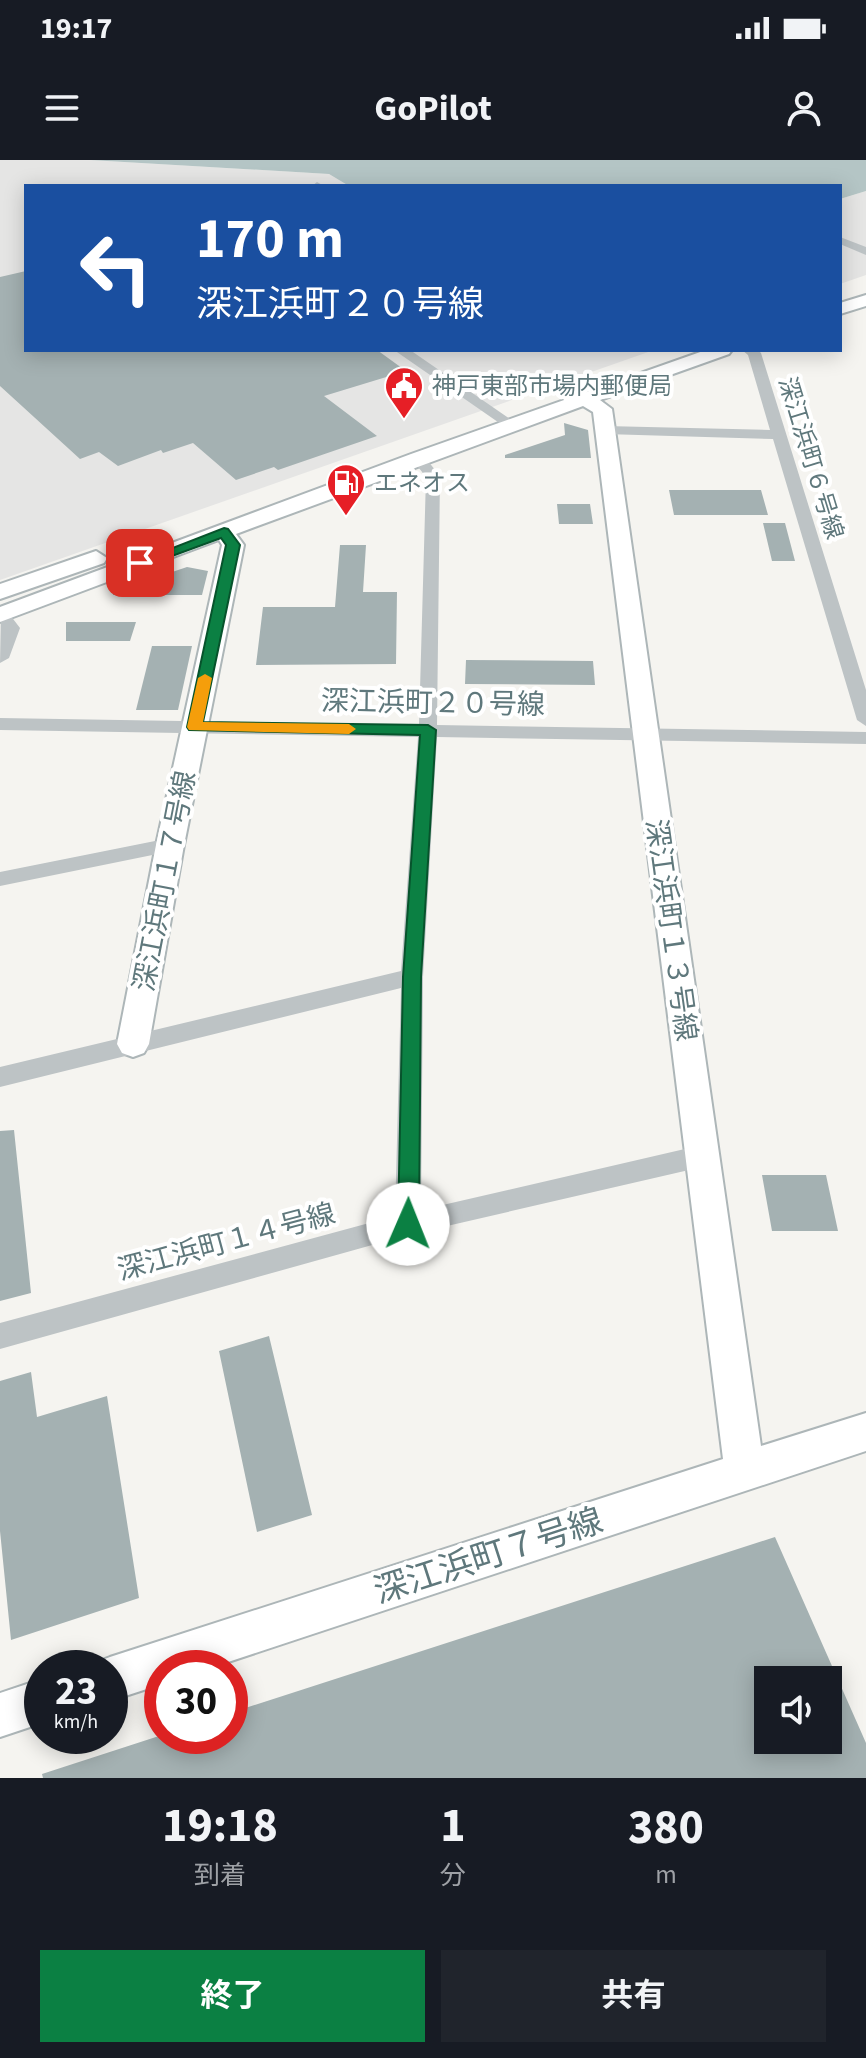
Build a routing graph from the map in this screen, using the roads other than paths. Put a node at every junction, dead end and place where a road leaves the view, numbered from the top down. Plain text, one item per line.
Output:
1 (842, 241) edge
2 (866, 251) edge
3 (866, 284) edge
4 (842, 292) edge
5 (866, 300) edge
6 (842, 308) edge
7 (404, 352) edge
8 (670, 352) edge
9 (717, 352) edge
10 (752, 352) edge
11 (583, 398) junction
12 (494, 413) junction
13 (513, 426) junction
14 (605, 430) junction
15 (779, 435) junction
16 (418, 458) junction
17 (224, 532) junction
18 (0, 592) edge
19 (1, 615) edge
20 (0, 658) edge
21 (866, 720) edge
22 (0, 724) edge
23 (195, 727) junction
24 (428, 730) junction
25 (646, 733) junction
26 (866, 738) edge
27 (170, 845) junction
28 (0, 879) edge
29 (412, 977) junction
30 (133, 1044) junction
31 (0, 1077) edge
32 (702, 1156) junction
33 (408, 1224) junction
34 (0, 1336) edge
35 (866, 1432) edge
36 (745, 1472) junction
37 (128, 1673) edge
38 (24, 1707) edge
39 (0, 1715) edge

1 - 2 street
3 - 4 street
5 - 6 street
7 - 12 street
8 - 12 street
9 - 11 street
10 - 15 street, 深江浜町６号線
11 - 13 street
11 - 14 street, 深江浜町１３号線
12 - 13 street
12 - 18 street
13 - 16 street
14 - 15 street
14 - 25 street, 深江浜町１３号線
15 - 21 street, 深江浜町６号線
16 - 17 street
16 - 24 street
17 - 19 street
17 - 23 street, 深江浜町１７号線
19 - 20 street
22 - 23 street, 深江浜町２０号線
23 - 24 street, 深江浜町２０号線
23 - 27 street, 深江浜町１７号線
24 - 25 street, 深江浜町２０号線
24 - 29 street
25 - 26 street, 深江浜町２０号線
25 - 32 street, 深江浜町１３号線
27 - 28 street
27 - 30 street, 深江浜町１７号線
29 - 30 street
29 - 33 street
30 - 31 street
32 - 33 street, 深江浜町１４号線
32 - 36 street, 深江浜町１３号線
33 - 34 street, 深江浜町１４号線
35 - 36 street, 深江浜町７号線
36 - 37 street, 深江浜町７号線
38 - 39 street

